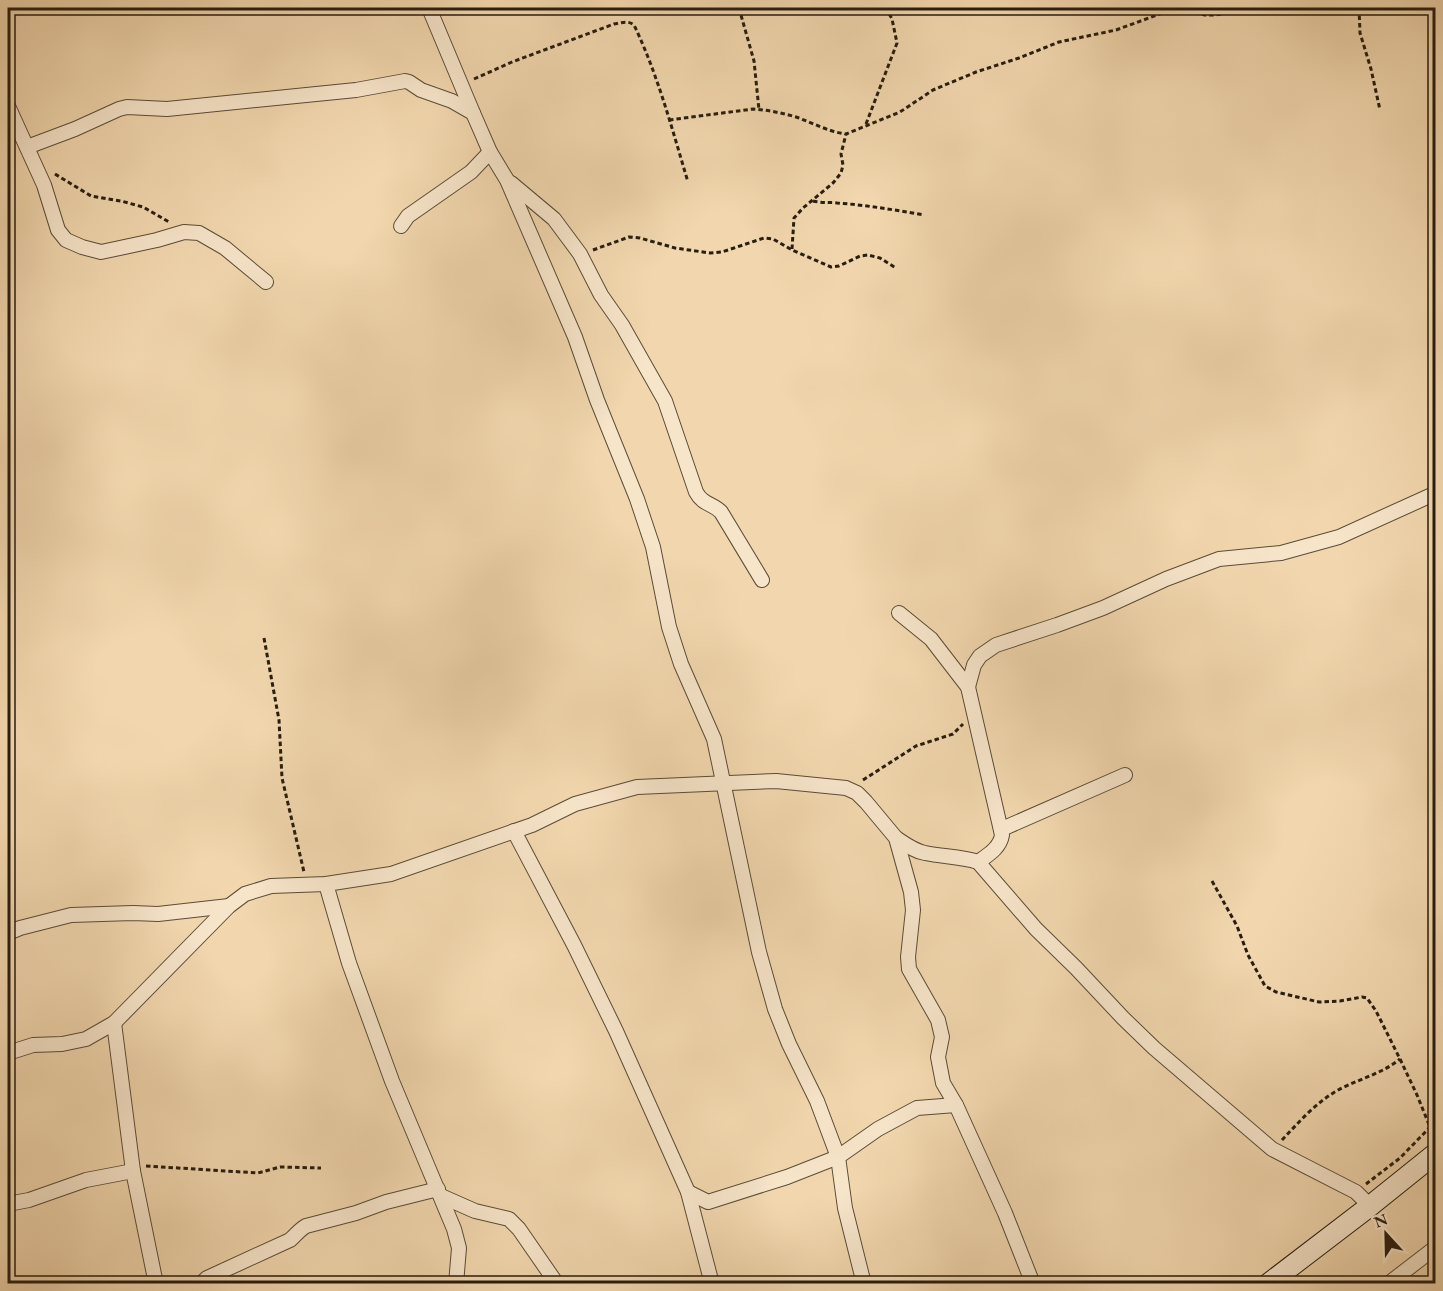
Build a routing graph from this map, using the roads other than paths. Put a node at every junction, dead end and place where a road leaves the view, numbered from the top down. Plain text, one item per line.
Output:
1 (429, 8) edge
2 (8, 106) edge
3 (473, 113) junction
4 (27, 147) junction
5 (490, 152) junction
6 (507, 180) junction
7 (401, 226) dead end
8 (266, 282) dead end
9 (1436, 494) edge
10 (762, 580) dead end
11 (899, 613) dead end
12 (969, 687) junction
13 (1125, 775) dead end
14 (724, 784) junction
15 (1002, 829) junction
16 (514, 831) junction
17 (896, 838) junction
18 (978, 862) junction
19 (326, 884) junction
20 (229, 906) junction
21 (8, 933) edge
22 (114, 1023) junction
23 (8, 1053) edge
24 (956, 1105) junction
25 (1436, 1153) edge
26 (838, 1157) junction
27 (132, 1168) junction
28 (688, 1192) junction
29 (440, 1193) junction
30 (8, 1204) edge
31 (1370, 1206) junction
32 (1436, 1247) edge
33 (156, 1284) edge
34 (201, 1284) edge
35 (456, 1284) edge
36 (557, 1284) edge
37 (712, 1284) edge
38 (864, 1284) edge
39 (1033, 1284) edge
40 (1268, 1284) edge
41 (1388, 1284) edge

1 - 3 street
2 - 4 street
3 - 4 street
3 - 5 street
4 - 8 street
5 - 6 street
5 - 7 street
6 - 10 street
6 - 14 street
9 - 12 street
11 - 12 street
12 - 15 street
13 - 15 street
14 - 16 street
14 - 17 street
14 - 26 street
15 - 18 street
16 - 19 street
16 - 28 street
17 - 18 street
17 - 24 street
18 - 31 street
19 - 20 street
19 - 29 street
20 - 21 street
20 - 22 street
22 - 23 street
22 - 27 street
24 - 26 street
24 - 39 street
25 - 31 main road
26 - 28 street
26 - 38 street
27 - 30 street
27 - 33 street
28 - 37 street
29 - 34 street
29 - 35 street
29 - 36 street
31 - 40 main road
32 - 41 street

